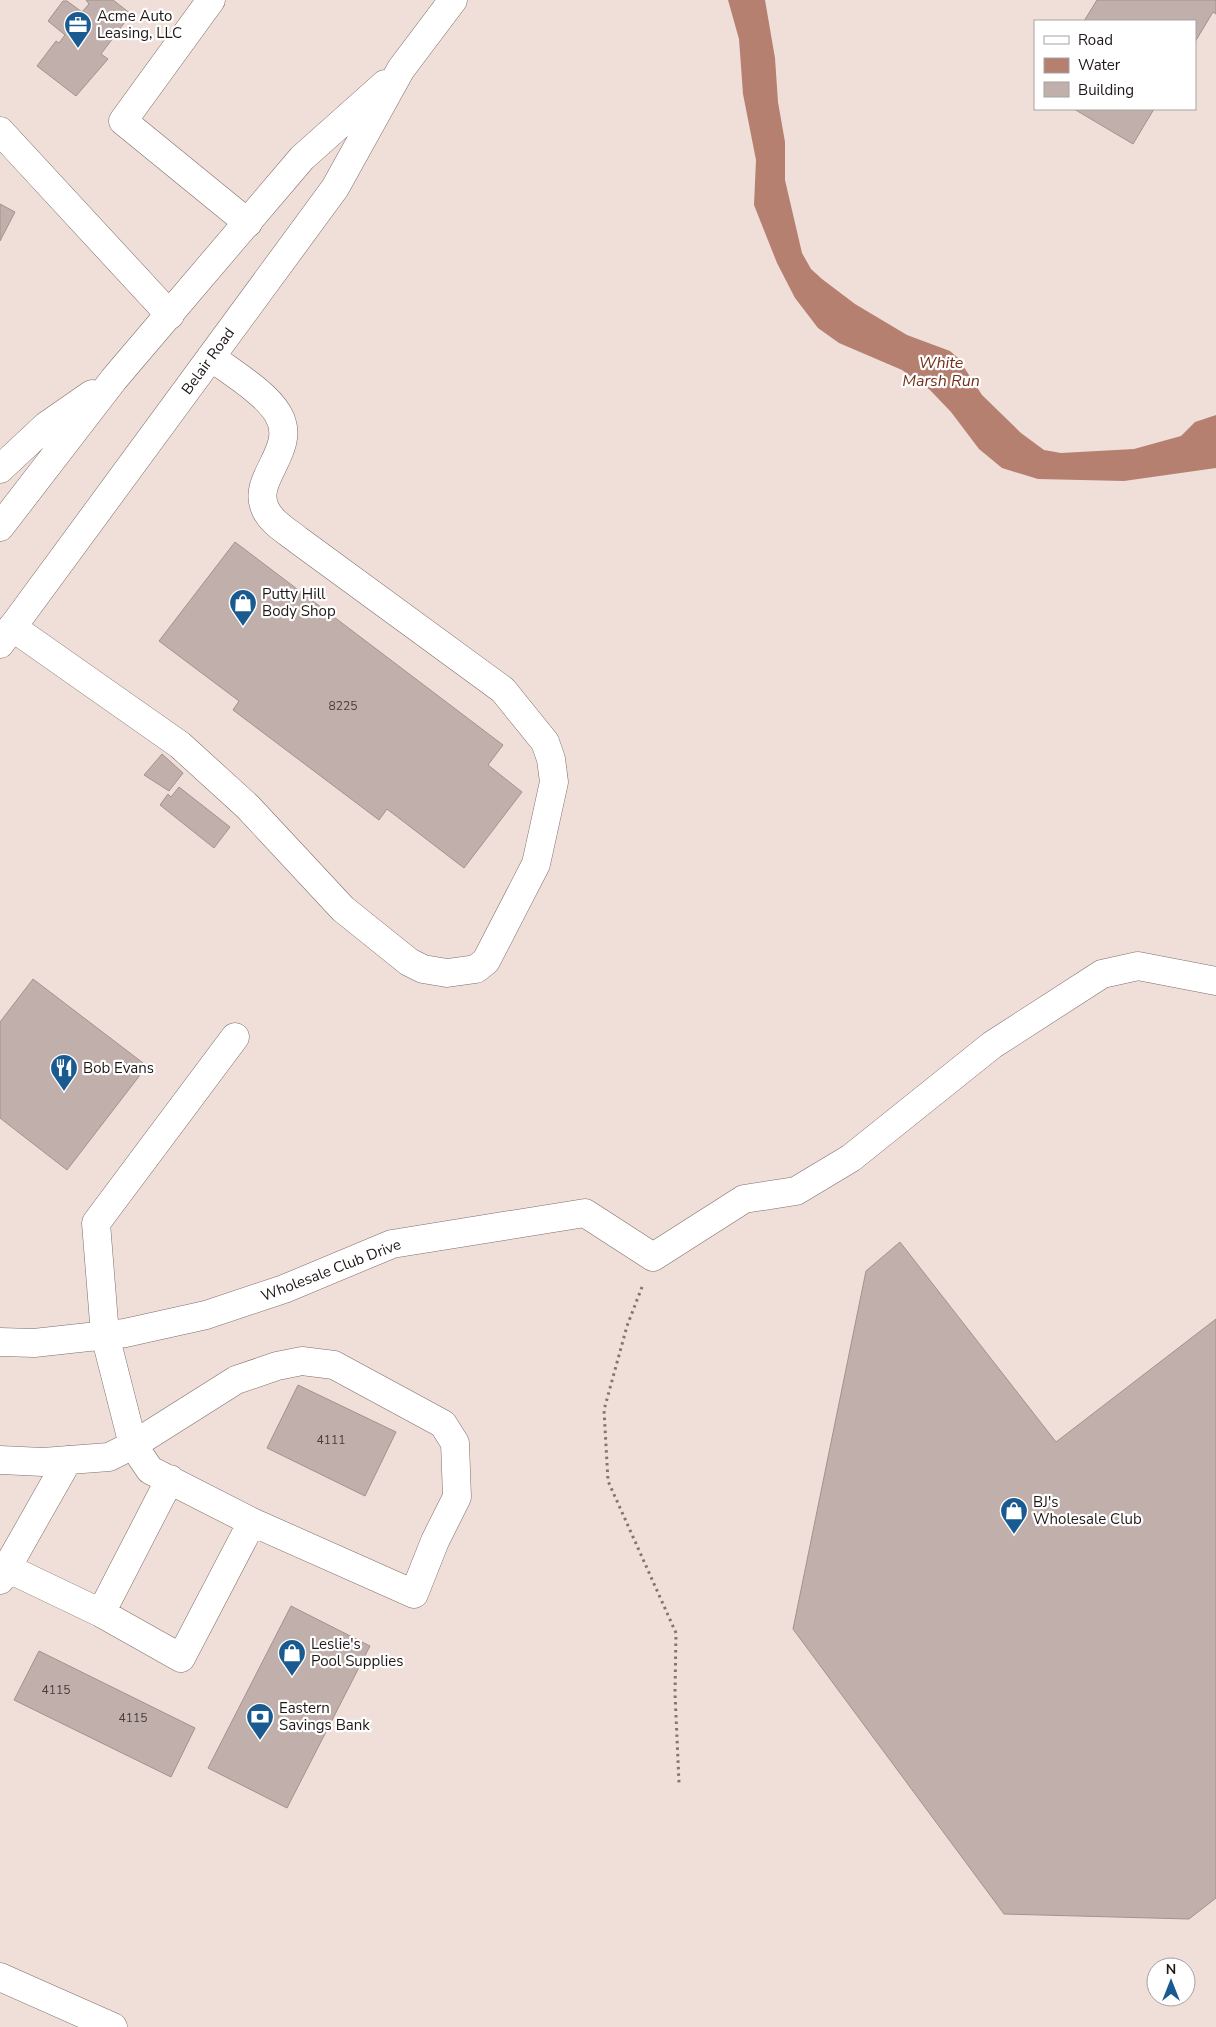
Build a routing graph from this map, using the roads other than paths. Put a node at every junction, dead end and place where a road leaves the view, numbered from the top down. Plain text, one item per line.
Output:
1 (212, 0) edge
2 (453, 0) edge
3 (401, 70) junction
4 (0, 131) edge
5 (248, 223) junction
6 (170, 315) junction
7 (211, 357) junction
8 (114, 379) junction
9 (0, 469) edge
10 (0, 527) edge
11 (6, 635) edge
12 (1216, 981) edge
13 (235, 1037) dead end
14 (105, 1335) junction
15 (0, 1342) edge
16 (133, 1445) junction
17 (0, 1460) edge
18 (68, 1460) junction
19 (170, 1479) junction
20 (252, 1522) junction
21 (3, 1574) edge
22 (101, 1613) junction
23 (0, 1977) edge
24 (112, 2027) edge

1 - 5 main road
2 - 3 main road, Belair Road
3 - 5 main road, Belair Road
3 - 7 main road, Belair Road
4 - 6 main road
5 - 6 main road, Belair Road
6 - 8 main road, Belair Road
7 - 11 main road, Belair Road
7 - 11 main road
8 - 9 main road
8 - 10 main road, Belair Road
12 - 14 main road, Wholesale Club Drive
13 - 14 main road
14 - 15 main road, Wholesale Club Drive
14 - 16 main road
16 - 18 main road
16 - 19 main road
16 - 20 main road
17 - 18 main road
18 - 21 main road
19 - 20 main road
19 - 22 main road
20 - 22 main road
21 - 22 main road
23 - 24 main road

